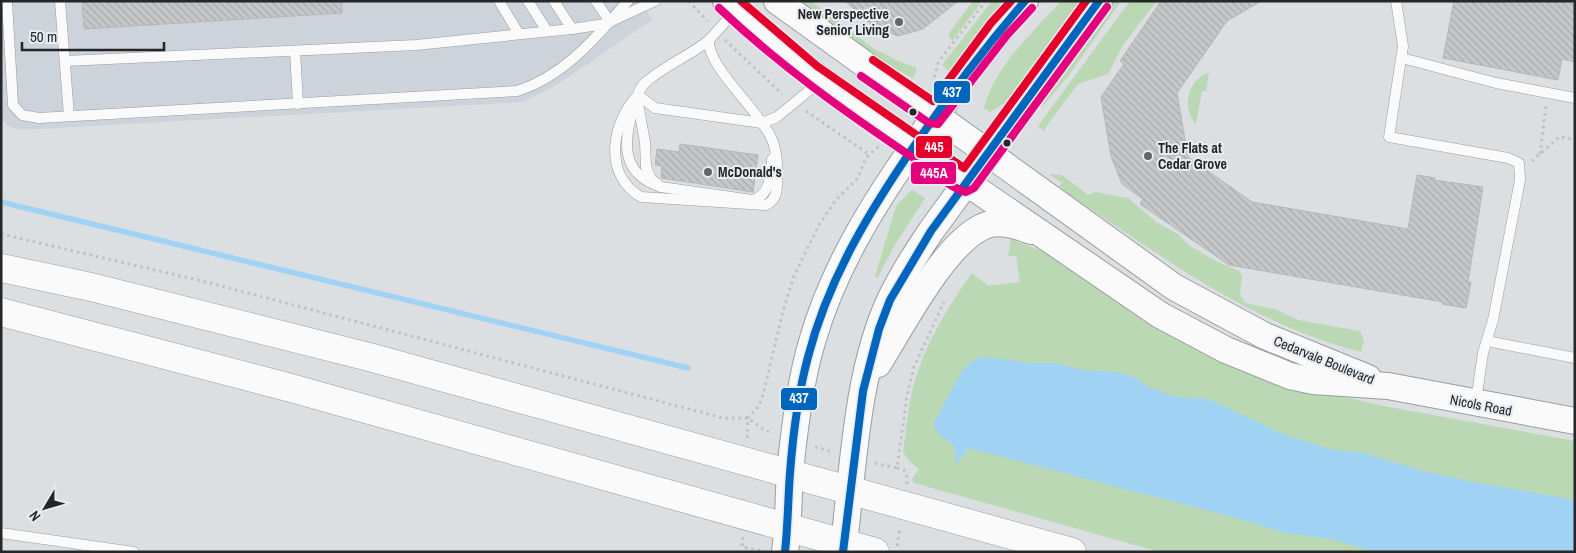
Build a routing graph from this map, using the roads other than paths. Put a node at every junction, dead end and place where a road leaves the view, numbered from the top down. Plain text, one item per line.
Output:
1 (7, 1) edge
2 (60, 1) edge
3 (499, 1) edge
4 (528, 1) edge
5 (554, 1) edge
6 (596, 1) edge
7 (628, 1) edge
8 (655, 1) edge
9 (777, 1) edge
10 (1025, 1) edge
11 (1099, 1) edge
12 (735, 4) edge
13 (1398, 4) edge
14 (610, 22) junction
15 (572, 29) junction
16 (547, 32) junction
17 (519, 34) junction
18 (710, 40) junction
19 (295, 51) junction
20 (1402, 58) junction
21 (65, 61) junction
22 (822, 80) junction
23 (638, 95) junction
24 (1575, 98) edge
25 (298, 104) junction
26 (926, 108) junction
27 (69, 116) junction
28 (762, 123) junction
29 (903, 139) junction
30 (987, 153) junction
31 (966, 182) junction
32 (661, 187) junction
33 (1047, 237) junction
34 (1, 268) edge
35 (1, 312) edge
36 (1486, 340) junction
37 (1575, 358) edge
38 (865, 383) junction
39 (1388, 386) junction
40 (1475, 404) junction
41 (1575, 421) edge
42 (790, 474) junction
43 (850, 490) junction
44 (1, 533) edge
45 (787, 539) edge
46 (843, 548) edge
47 (134, 552) edge
48 (875, 552) edge
49 (1072, 552) edge

1 - 27 lane
2 - 21 lane
3 - 17 lane
4 - 16 lane
5 - 15 lane
6 - 14 lane
7 - 14 lane
8 - 14 lane
9 - 26 street, Cedarvale Boulevard
10 - 26 street
11 - 30 street
12 - 18 lane
12 - 22 street, Cedarvale Boulevard
13 - 20 lane
14 - 15 lane
14 - 25 lane
15 - 16 lane
16 - 17 lane
17 - 19 lane
18 - 23 lane
18 - 28 lane
19 - 21 lane
19 - 25 lane
20 - 24 lane
20 - 36 lane
21 - 27 lane
22 - 28 lane
22 - 29 street, Cedarvale Boulevard
23 - 28 lane
23 - 28 lane
23 - 32 lane
23 - 32 lane
25 - 27 lane
26 - 29 street
26 - 30 street, Cedarvale Boulevard
28 - 32 lane
29 - 31 street, Cedarvale Boulevard
29 - 42 street
30 - 31 street
30 - 39 street, Cedarvale Boulevard
31 - 33 street, Cedarvale Boulevard
31 - 38 street
33 - 38 street
33 - 39 street, Cedarvale Boulevard
34 - 42 highway
35 - 45 highway
36 - 37 lane
36 - 40 lane
38 - 43 street
39 - 40 street, Nicols Road
40 - 41 street, Nicols Road
42 - 43 highway
42 - 45 street
43 - 46 street
43 - 49 highway
44 - 47 lane
45 - 46 highway
46 - 48 highway

